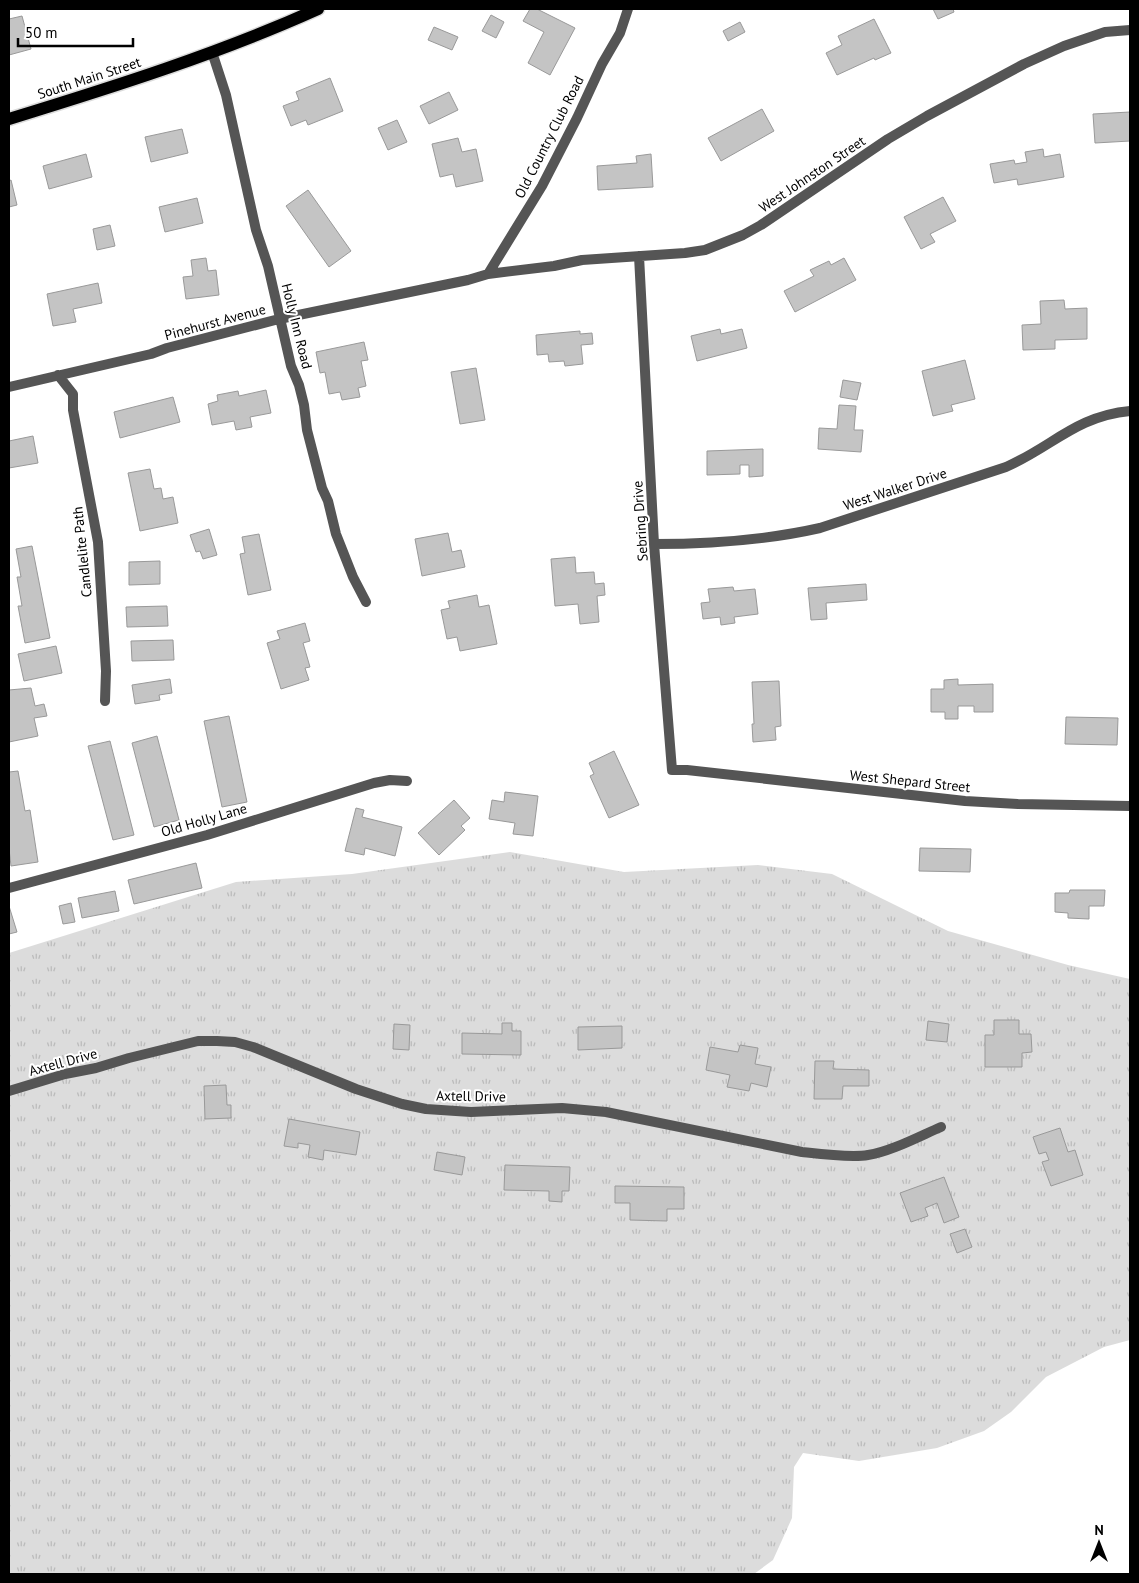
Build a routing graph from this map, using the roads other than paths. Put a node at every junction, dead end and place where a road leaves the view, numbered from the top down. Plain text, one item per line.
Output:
1 (318, 9) edge
2 (628, 9) edge
3 (1130, 30) edge
4 (212, 52) junction
5 (9, 119) edge
6 (640, 256) junction
7 (488, 274) junction
8 (279, 319) junction
9 (58, 375) junction
10 (9, 387) edge
11 (1130, 412) edge
12 (654, 544) junction
13 (366, 602) dead end
14 (105, 702) dead end
15 (687, 770) joint
16 (407, 781) dead end
17 (1130, 806) edge
18 (9, 888) edge
19 (9, 1091) edge
20 (940, 1127) dead end

1 - 4 main road, South Main Street
2 - 7 street, Old Country Club Road
3 - 6 street, West Johnston Street
4 - 5 main road, South Main Street
4 - 8 street, Holly Inn Road
6 - 7 street, West Johnston Street
6 - 12 street, Sebring Drive
7 - 8 street, Pinehurst Avenue
8 - 9 street, Pinehurst Avenue
8 - 13 street, Holly Inn Road
9 - 10 street, Pinehurst Avenue
9 - 14 street, Candlelite Path
11 - 12 street, West Walker Drive
12 - 15 street, Sebring Drive
15 - 17 street, West Shepard Street
16 - 18 street, Old Holly Lane
19 - 20 street, Axtell Drive

